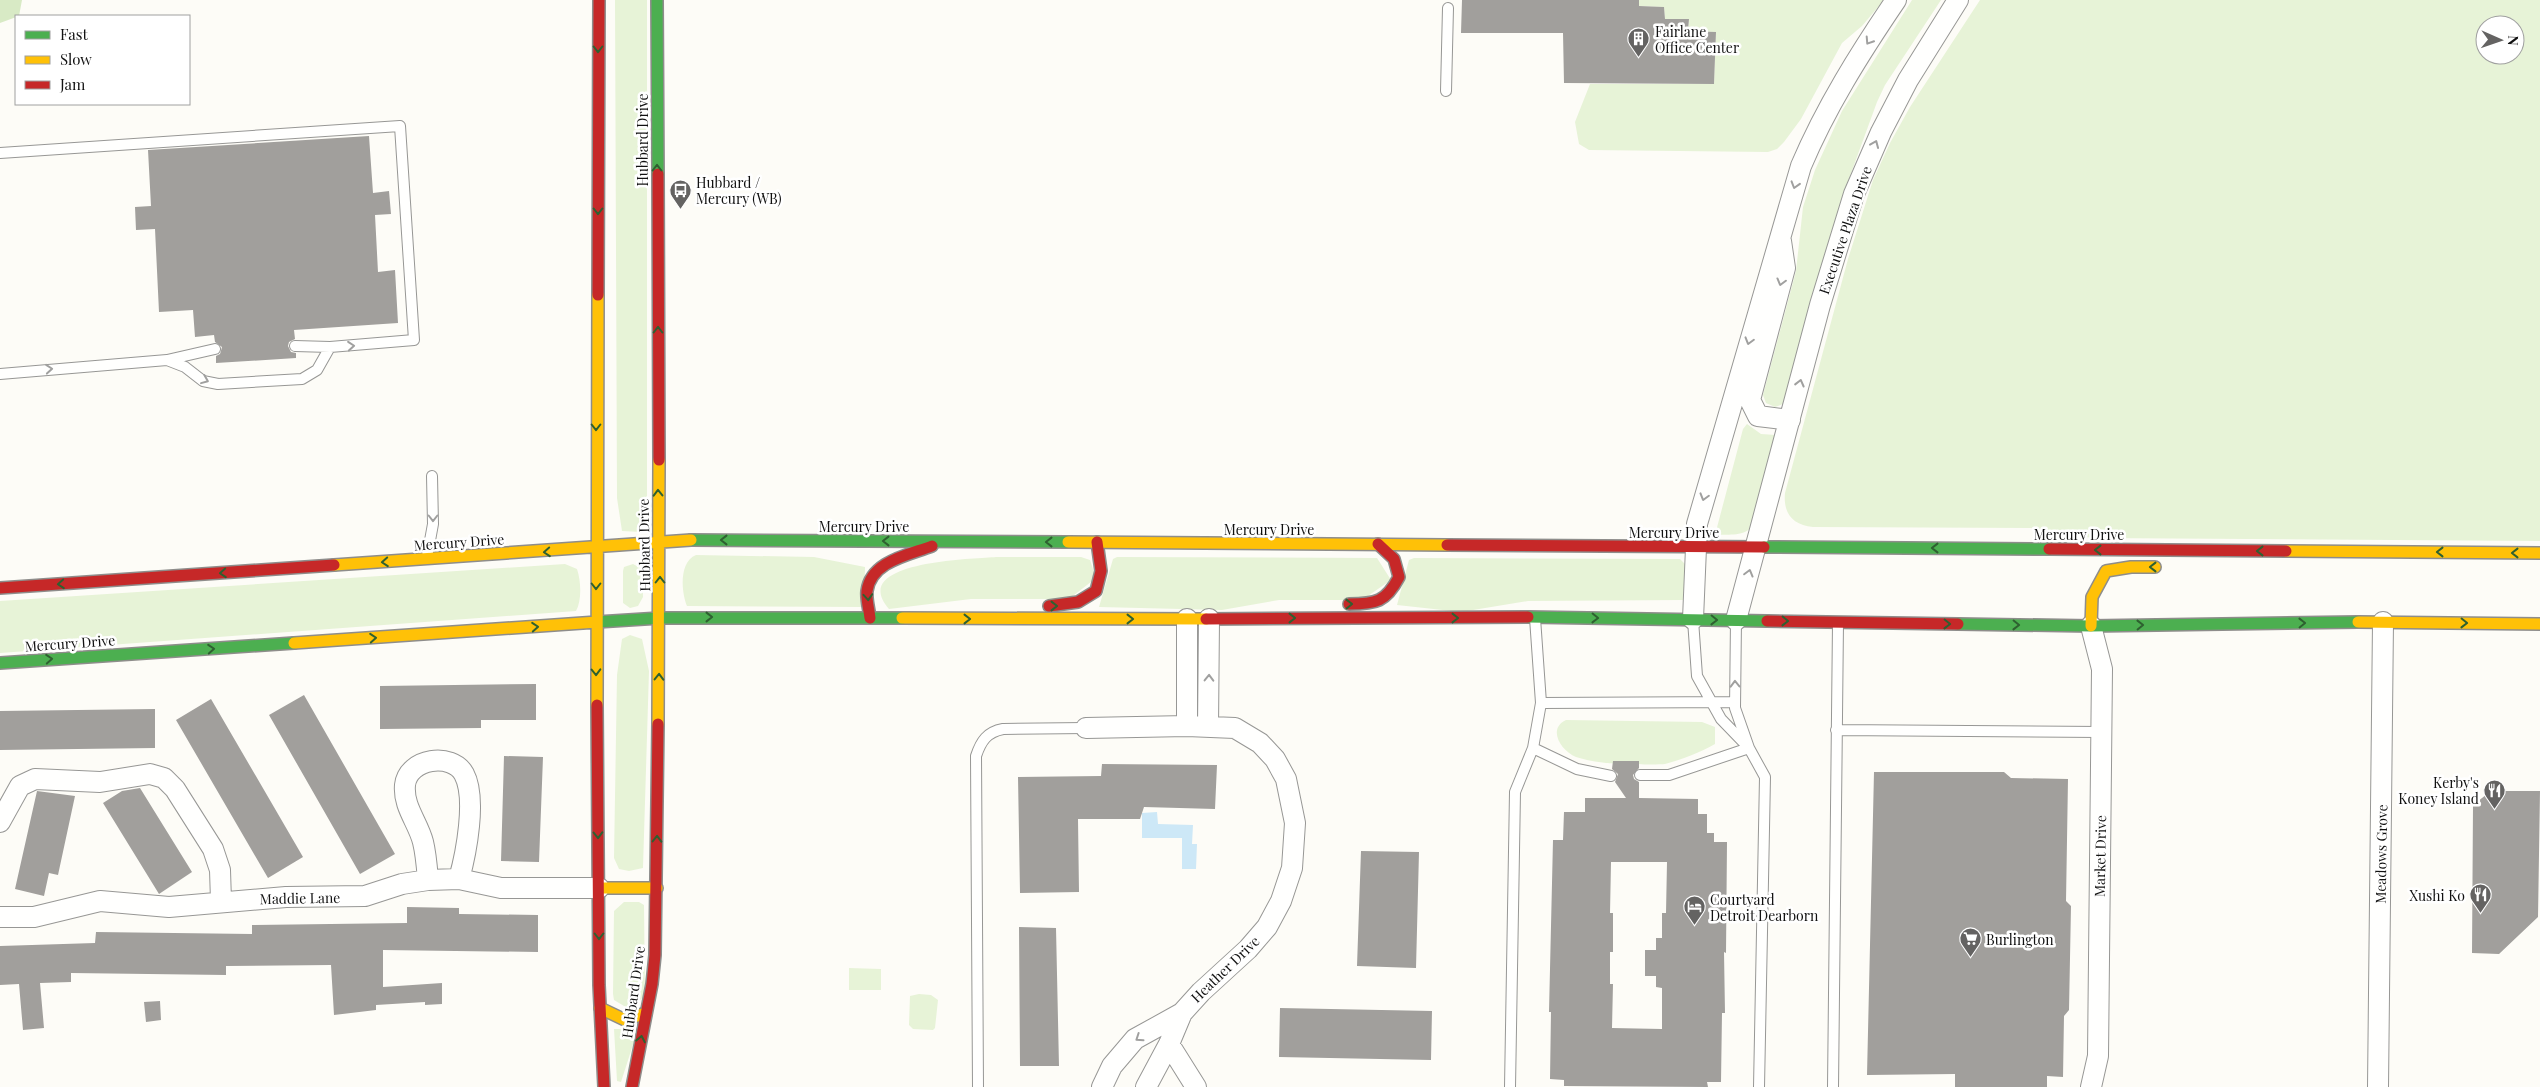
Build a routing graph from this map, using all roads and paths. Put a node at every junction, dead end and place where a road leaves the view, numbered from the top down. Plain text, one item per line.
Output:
1 (599, 0) edge
2 (657, 0) edge
3 (1896, 0) edge
4 (1958, 0) edge
5 (1448, 8) dead end
6 (1446, 91) dead end
7 (0, 154) edge
8 (1780, 234) junction
9 (295, 346) dead end
10 (330, 347) junction
11 (215, 349) dead end
12 (167, 360) junction
13 (0, 374) edge
14 (1790, 420) junction
15 (432, 476) dead end
16 (942, 541) junction
17 (660, 542) junction
18 (1097, 542) junction
19 (1378, 544) junction
20 (1694, 547) junction
21 (1756, 547) junction
22 (596, 548) junction
23 (2304, 551) junction
24 (2540, 553) edge
25 (426, 559) junction
26 (2272, 563) dead end
27 (2169, 567) dead end
28 (0, 588) edge
29 (1336, 605) dead end
30 (970, 606) dead end
31 (1035, 606) dead end
32 (1278, 607) dead end
33 (2416, 610) dead end
34 (1535, 617) junction
35 (660, 618) junction
36 (870, 618) junction
37 (901, 618) junction
38 (1232, 618) junction
39 (1210, 619) junction
40 (1693, 619) junction
41 (1187, 620) junction
42 (1736, 620) junction
43 (1838, 622) junction
44 (2383, 622) junction
45 (596, 624) junction
46 (2540, 624) edge
47 (2091, 626) junction
48 (0, 662) edge
49 (1735, 702) junction
50 (1541, 703) junction
51 (1712, 703) junction
52 (1187, 726) junction
53 (1208, 727) junction
54 (1086, 728) joint
55 (1836, 730) junction
56 (2101, 732) junction
57 (1533, 748) junction
58 (1749, 748) junction
59 (1611, 776) dead end
60 (1640, 776) dead end
61 (0, 822) edge
62 (459, 879) junction
63 (428, 880) junction
64 (599, 888) junction
65 (657, 888) junction
66 (221, 901) junction
67 (0, 917) edge
68 (600, 1008) junction
69 (646, 1013) junction
70 (1182, 1013) junction
71 (1169, 1044) junction
72 (604, 1087) edge
73 (632, 1087) edge
74 (978, 1087) edge
75 (1102, 1087) edge
76 (1146, 1087) edge
77 (1196, 1087) edge
78 (1510, 1087) edge
79 (1759, 1087) edge
80 (1833, 1087) edge
81 (2090, 1087) edge
82 (2378, 1087) edge

1 -> 22 street, Hubbard Drive
17 -> 2 street, Hubbard Drive
3 -> 8 street
14 -> 4 street, Executive Plaza Drive
5 - 6 lane
10 -> 7 lane
8 -> 14 street
8 -> 20 street
9 - 10 lane
12 -> 10 lane
11 - 12 lane
13 -> 12 lane
14 - 21 street, Executive Plaza Drive
15 -> 25 lane
16 -> 17 street, Mercury Drive
18 -> 16 street, Mercury Drive
16 -> 36 street
17 - 22 street, Mercury Drive
35 -> 17 street, Hubbard Drive
18 - 19 street, Mercury Drive
31 -> 18 street
19 - 20 street, Mercury Drive
29 -> 19 street
20 - 21 street, Mercury Drive
20 - 40 street
23 -> 21 street, Mercury Drive
42 -> 21 street, Executive Plaza Drive
22 -> 25 street, Mercury Drive
22 -> 45 street, Hubbard Drive
24 -> 23 street, Mercury Drive
23 - 26 street
25 -> 28 street, Mercury Drive
27 -> 47 street
30 - 37 street
32 - 38 street
33 - 44 street
38 -> 34 street, Mercury Drive
34 -> 40 street, Mercury Drive
34 - 50 lane
35 -> 36 street, Mercury Drive
35 - 45 street, Mercury Drive
65 -> 35 street, Hubbard Drive
36 - 37 street, Mercury Drive
37 -> 41 street, Mercury Drive
38 - 39 street, Mercury Drive
39 - 41 street, Mercury Drive
53 -> 39 street
40 -> 42 street, Mercury Drive
40 - 51 lane
41 - 52 street
42 -> 43 street, Mercury Drive
49 -> 42 lane
43 -> 47 street, Mercury Drive
43 - 55 lane
44 -> 46 street, Mercury Drive
47 -> 44 street, Mercury Drive
44 - 82 street, Meadows Grove
48 -> 45 street, Mercury Drive
45 -> 64 street, Hubbard Drive
47 - 56 street, Market Drive
49 - 51 lane
49 - 58 lane
50 - 51 lane
50 - 57 lane
51 - 58 lane
52 - 53 street, Heather Drive
52 - 54 street, Heather Drive
53 - 70 street, Heather Drive
54 - 74 lane
55 - 56 lane
55 - 80 lane
56 - 81 street, Market Drive
57 - 59 lane
57 - 78 lane
58 - 60 lane
58 - 79 lane
61 - 66 street
62 - 63 street, Maddie Lane
62 - 63 street
62 - 64 street, Maddie Lane
63 - 66 street, Maddie Lane
64 - 65 street
64 -> 68 street, Hubbard Drive
65 - 69 street, Hubbard Drive
66 - 67 street, Maddie Lane
68 - 69 street
68 - 72 street, Hubbard Drive
73 -> 69 street, Hubbard Drive
70 - 71 street, Heather Drive
70 -> 75 street, Heather Drive
71 - 76 street, Heather Drive
71 - 77 street

